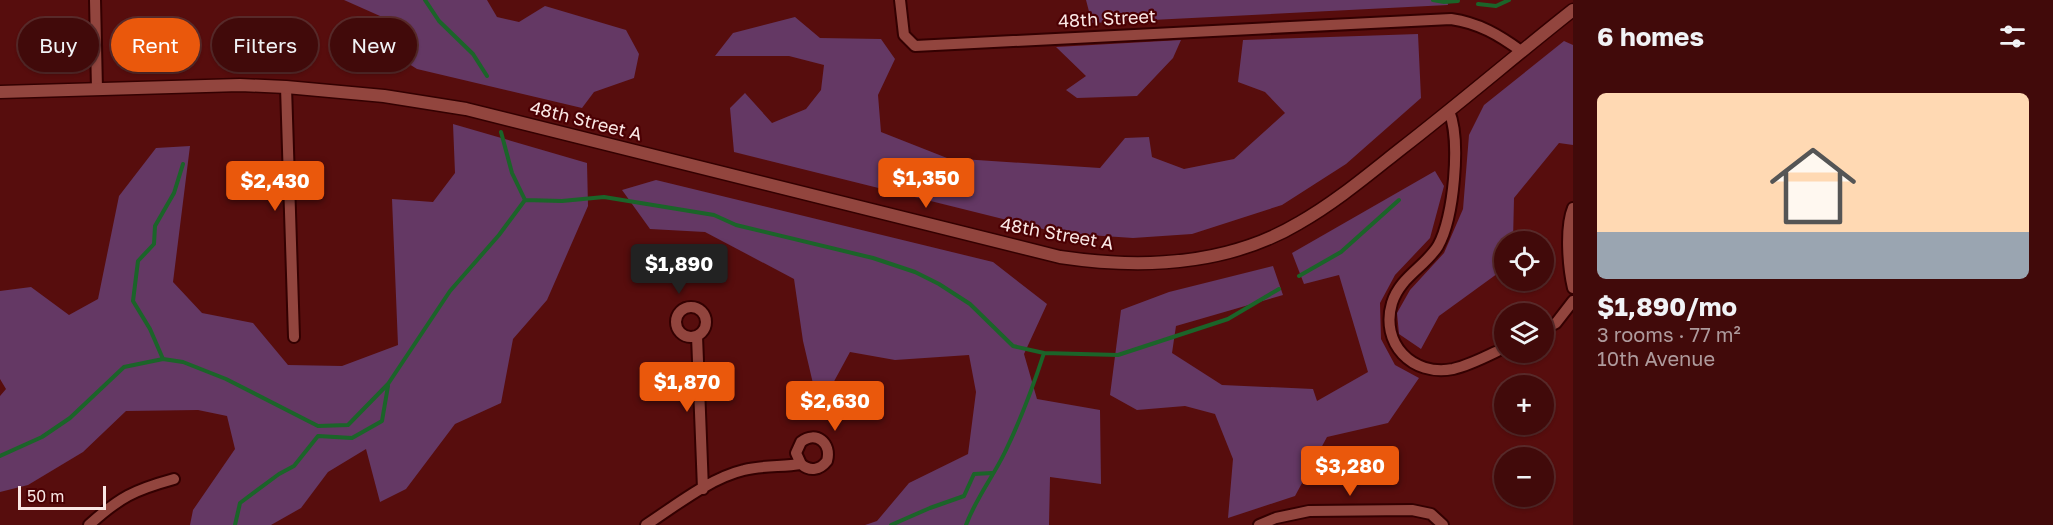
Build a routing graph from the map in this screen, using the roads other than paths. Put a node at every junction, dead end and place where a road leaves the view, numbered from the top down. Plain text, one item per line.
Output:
1 (95, 0) edge
2 (900, 0) edge
3 (1573, 10) edge
4 (1521, 51) junction
5 (286, 87) junction
6 (97, 89) junction
7 (0, 92) edge
8 (1449, 111) junction
9 (1573, 208) edge
10 (1573, 288) edge
11 (1573, 301) edge
12 (1554, 324) edge
13 (697, 336) dead end
14 (294, 337) dead end
15 (1494, 352) edge
16 (801, 464) dead end
17 (174, 479) dead end
18 (703, 489) junction
19 (1441, 522) edge
20 (89, 525) edge
21 (646, 525) edge
22 (1259, 525) edge

1 - 6 street
2 - 4 street, 48th Street
3 - 4 street
4 - 8 street, 48th Street A
5 - 6 street
5 - 8 street, 48th Street A
5 - 14 street
6 - 7 street
8 - 15 street
9 - 10 street
11 - 12 street
13 - 18 street
16 - 18 street
17 - 20 street
18 - 21 street
19 - 22 street

